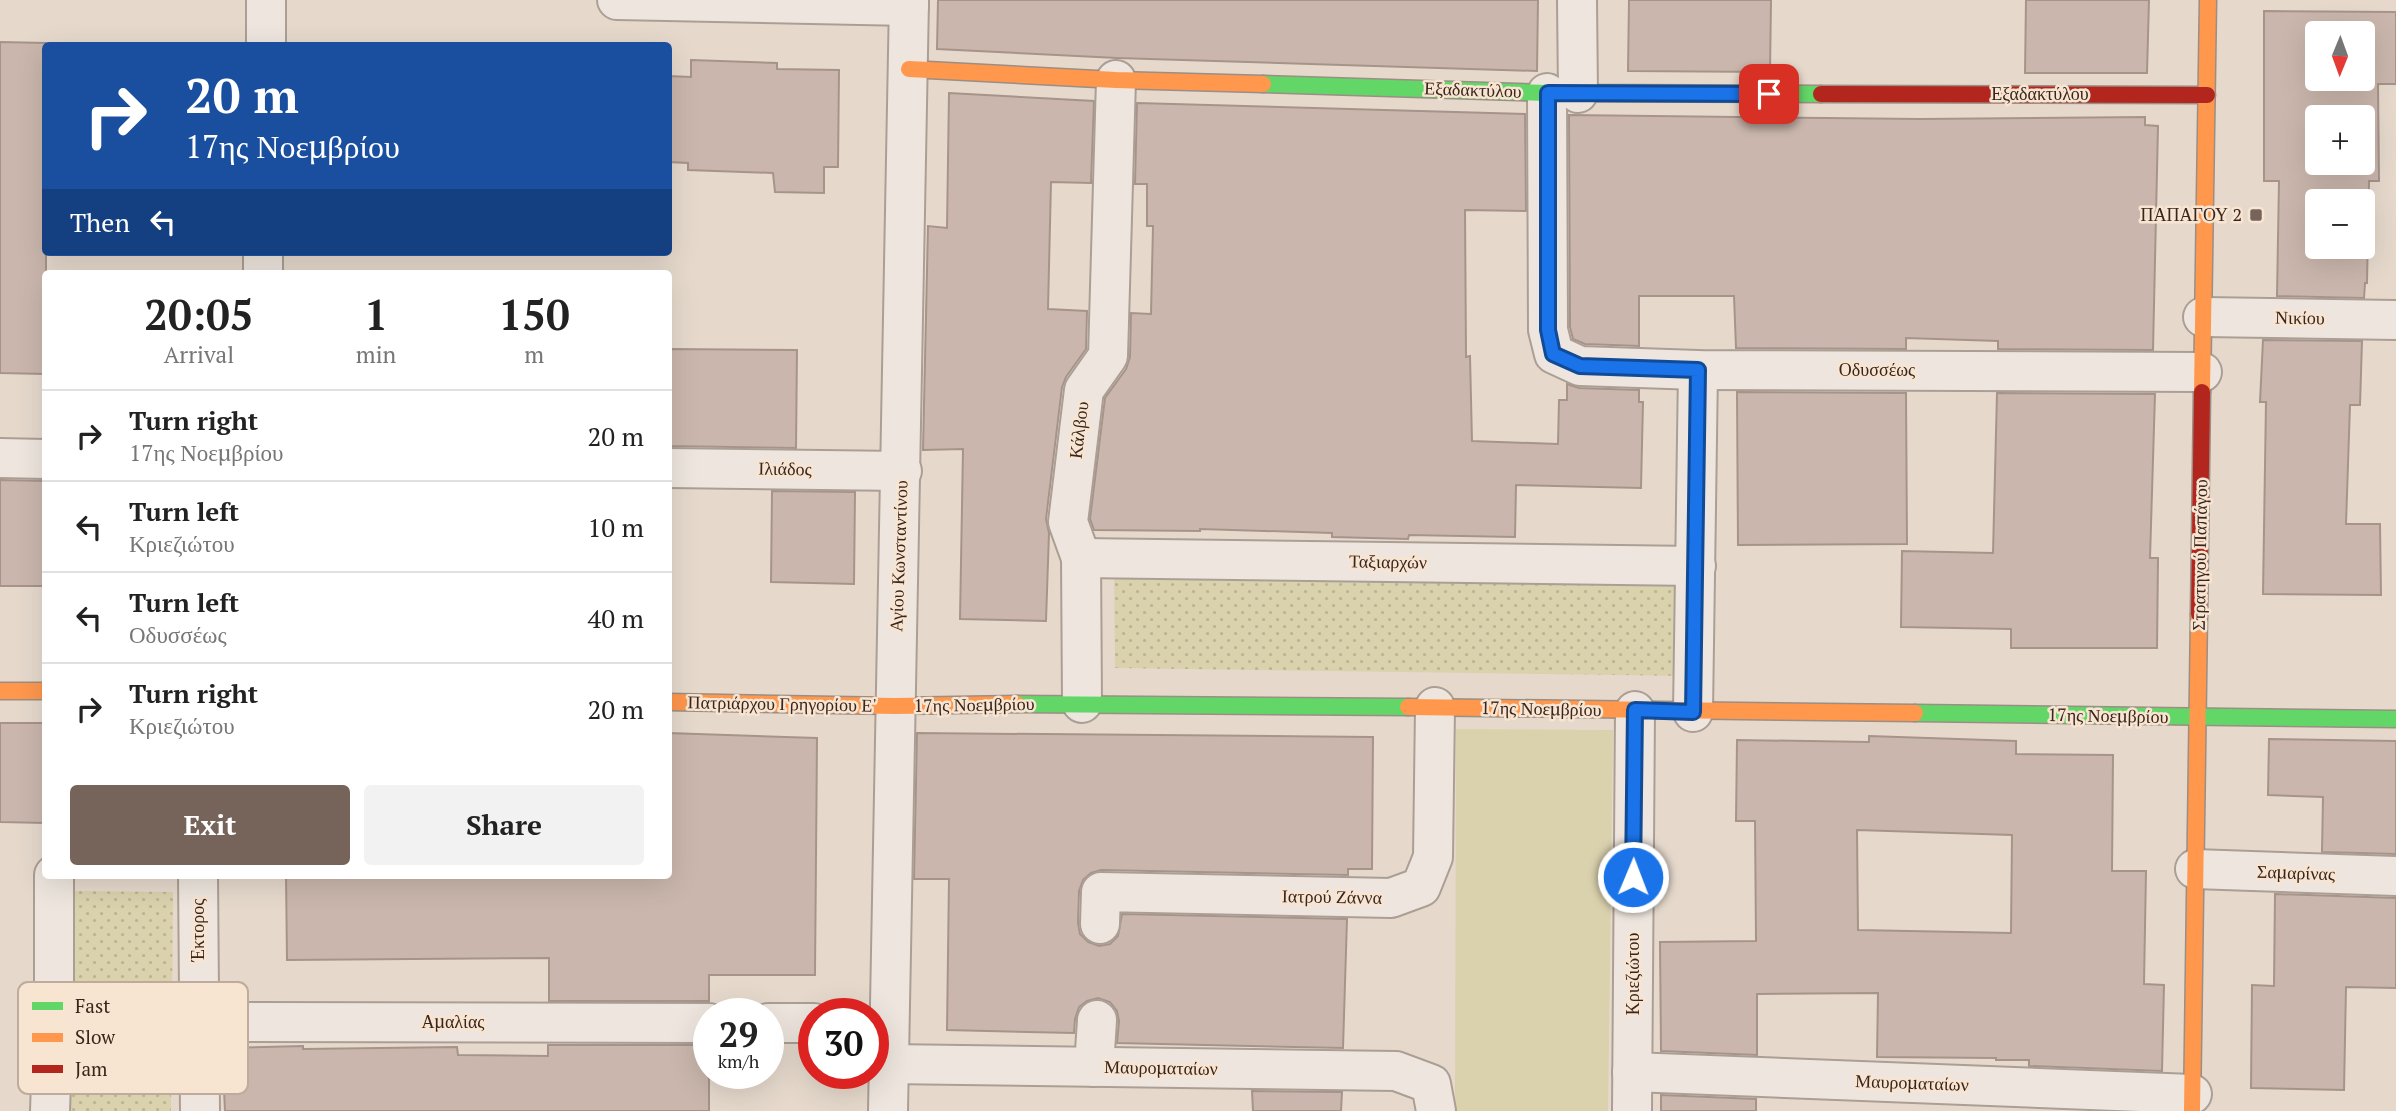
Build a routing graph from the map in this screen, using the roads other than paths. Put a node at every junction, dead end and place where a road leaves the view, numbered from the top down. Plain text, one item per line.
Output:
1 (266, 0) edge
2 (617, 0) edge
3 (1577, 0) edge
4 (2208, 0) edge
5 (909, 3) edge
6 (266, 42) edge
7 (909, 69) junction
8 (1116, 80) junction
9 (1563, 93) junction
10 (2207, 95) junction
11 (2203, 317) junction
12 (2396, 320) edge
13 (1698, 370) junction
14 (2202, 372) junction
15 (0, 458) edge
16 (42, 459) edge
17 (672, 468) edge
18 (902, 471) junction
19 (1081, 558) junction
20 (1696, 566) junction
21 (0, 691) edge
22 (42, 691) edge
23 (672, 702) edge
24 (1082, 703) junction
25 (895, 706) junction
26 (1435, 707) junction
27 (1635, 710) junction
28 (1693, 712) junction
29 (2198, 717) junction
30 (2396, 719) edge
31 (2195, 870) junction
32 (2396, 876) edge
33 (54, 879) edge
34 (198, 879) edge
35 (1101, 908) dead end
36 (54, 982) edge
37 (198, 982) edge
38 (882, 998) edge
39 (1097, 1020) dead end
40 (248, 1022) edge
41 (693, 1023) edge
42 (889, 1065) edge
43 (1094, 1067) junction
44 (1632, 1072) junction
45 (888, 1089) edge
46 (1434, 1098) edge
47 (2192, 1102) edge
48 (888, 1111) edge
49 (1632, 1111) edge

1 - 6 street
2 - 5 street
3 - 9 street
4 - 10 street, Στρατηγού Παπάγου
5 - 7 street, Αγίου Κωνσταντίνου
7 - 8 street, Εξαδακτύλου
7 - 18 street, Αγίου Κωνσταντίνου
8 - 9 street, Εξαδακτύλου
8 - 19 street, Κάλβου
9 - 10 street, Εξαδακτύλου
9 - 13 street, Οδυσσέως
10 - 11 street, Στρατηγού Παπάγου
11 - 12 street, Νικίου
11 - 14 street, Στρατηγού Παπάγου
13 - 14 street, Οδυσσέως
13 - 20 street
14 - 29 street, Στρατηγού Παπάγου
15 - 16 street
17 - 18 street, Ιλιάδος
18 - 25 street, Αγίου Κωνσταντίνου
19 - 20 street, Ταξιαρχών
19 - 24 street, Κάλβου
20 - 28 street
21 - 22 street
23 - 25 street, Πατριάρχου Γρηγορίου Ε'
24 - 25 street, 17ης Νοεμβρίου
24 - 26 street, 17ης Νοεμβρίου
25 - 38 street, Αγίου Κωνσταντίνου
26 - 27 street, 17ης Νοεμβρίου
26 - 35 street, Ιατρού Ζάννα
27 - 28 street, 17ης Νοεμβρίου
27 - 44 street, Κριεζιώτου
28 - 29 street, 17ης Νοεμβρίου
29 - 30 street, 17ης Νοεμβρίου
29 - 31 street, Στρατηγού Παπάγου
31 - 32 street, Σαμαρίνας
31 - 47 street, Στρατηγού Παπάγου
33 - 36 street
34 - 37 street, Έκτορος
39 - 43 street
40 - 41 street, Αμαλίας
42 - 43 street, Μαυροματαίων
43 - 46 street, Μαυροματαίων
44 - 47 street, Μαυροματαίων
44 - 49 street, Κριεζιώτου
45 - 48 street, Αγίου Κωνσταντίνου

